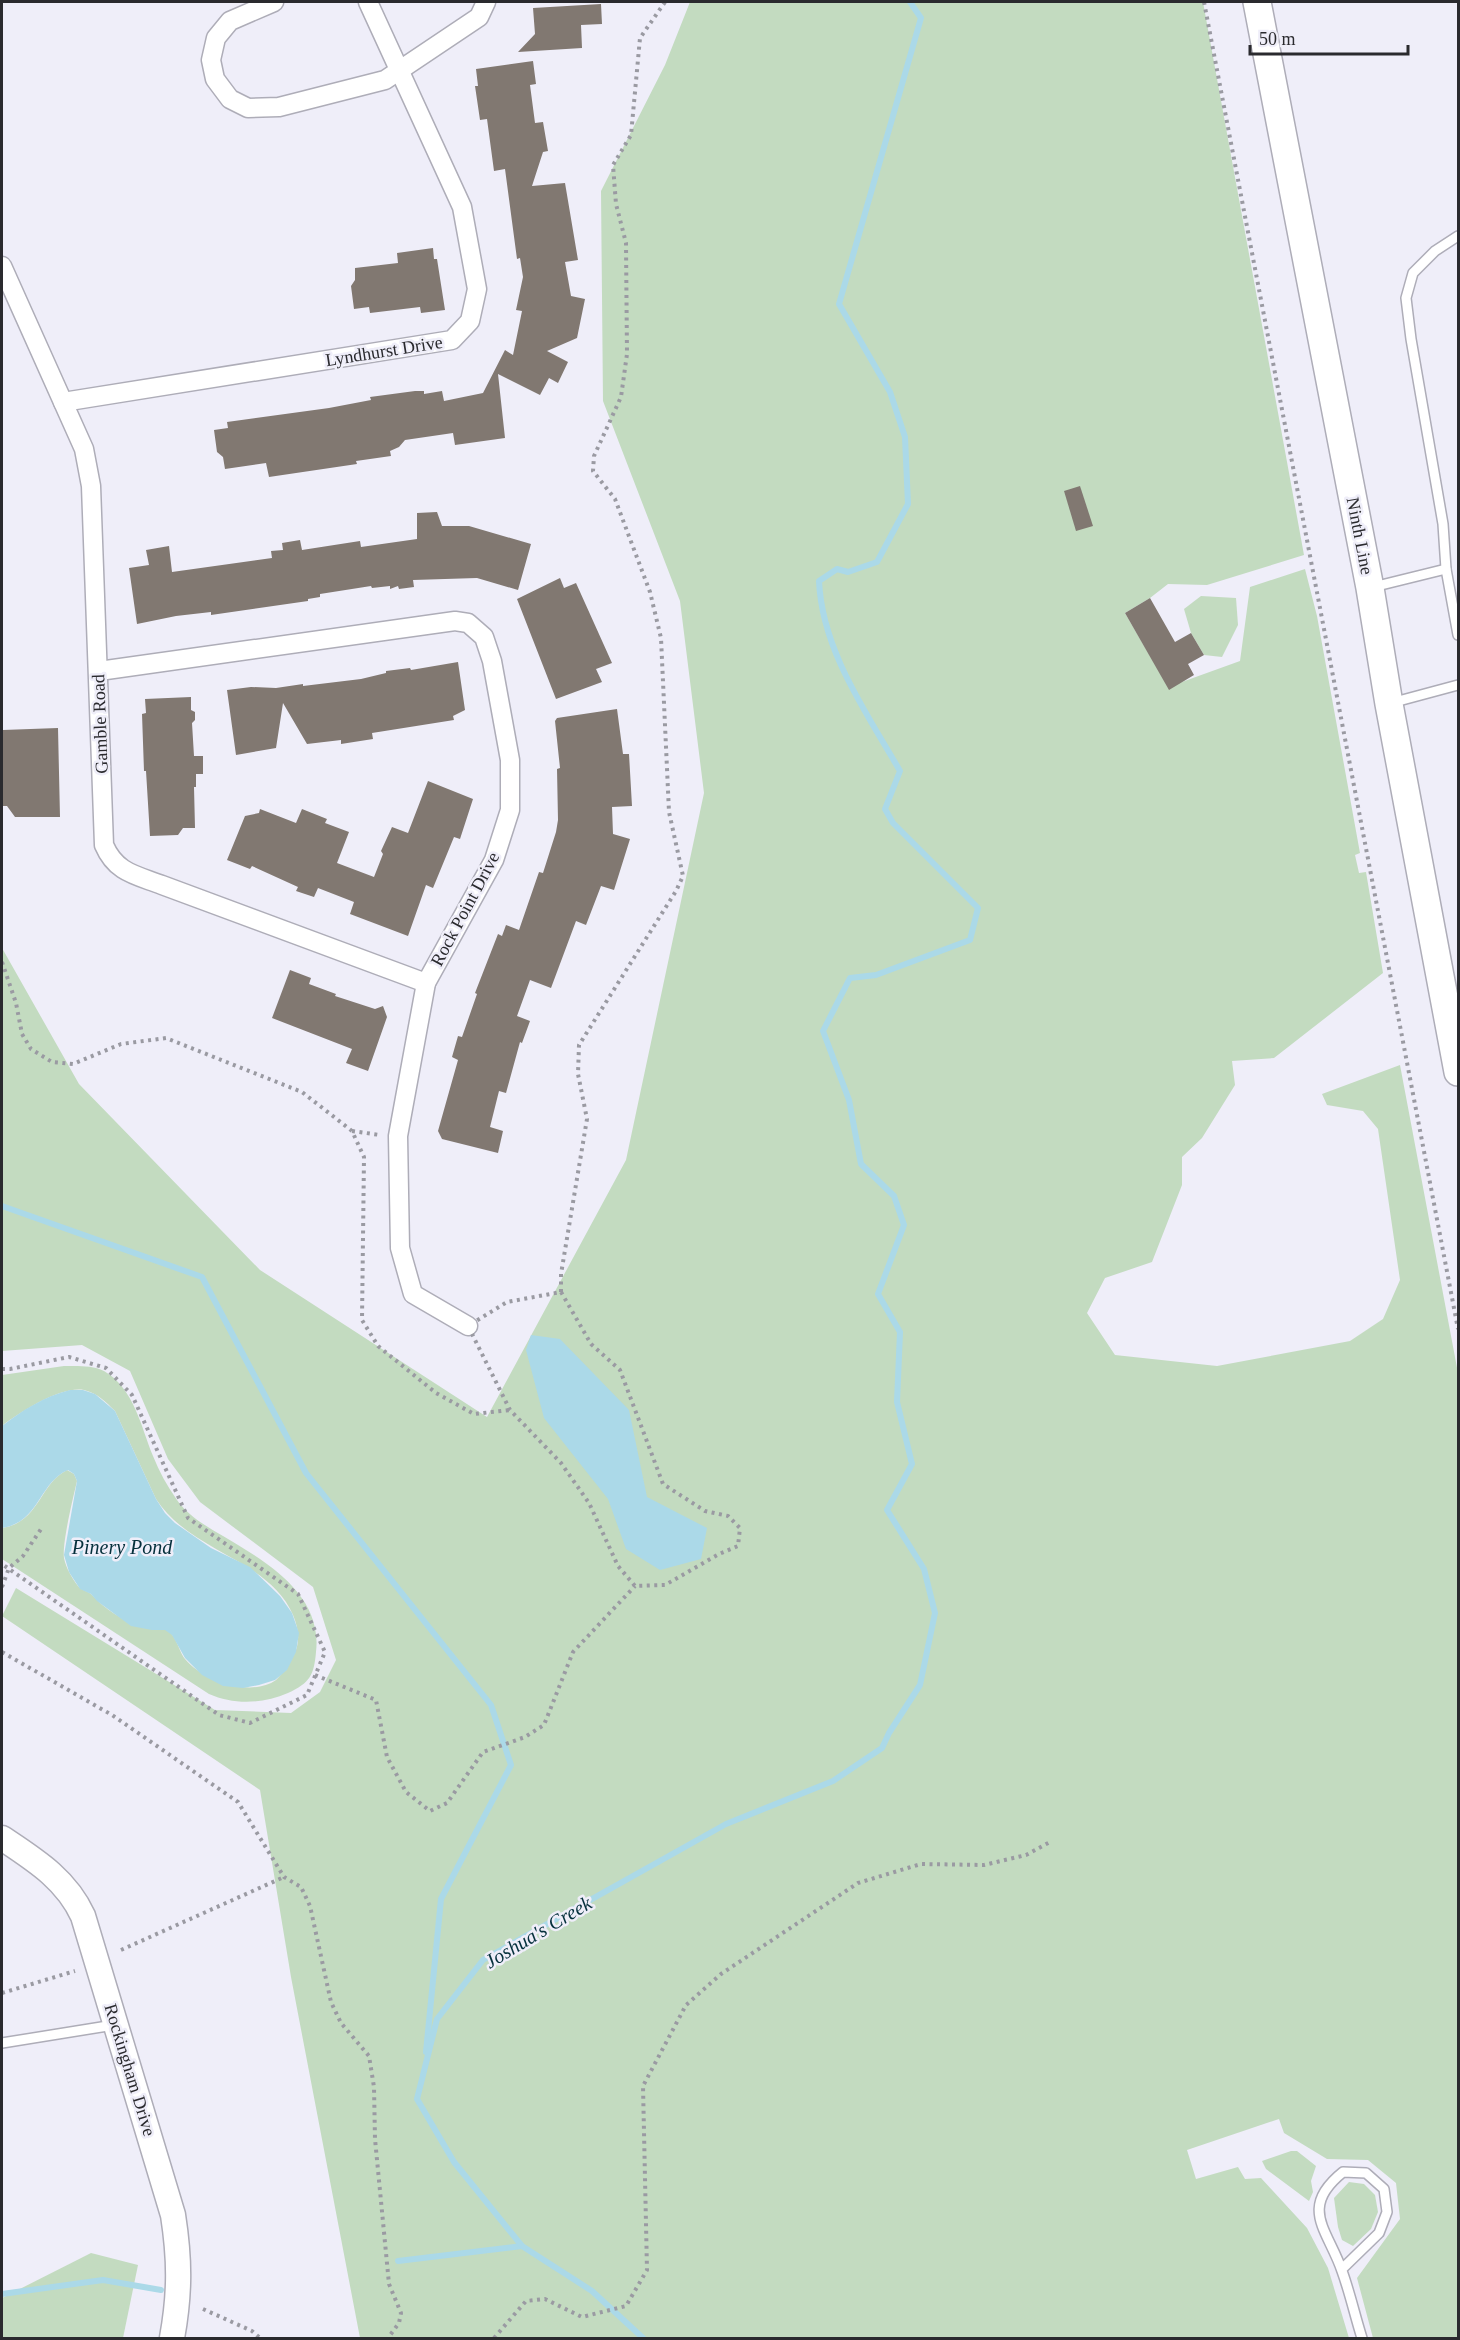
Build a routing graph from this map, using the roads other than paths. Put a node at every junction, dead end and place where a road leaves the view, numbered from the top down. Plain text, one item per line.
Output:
1 (274, 2) edge
2 (368, 2) edge
3 (486, 2) edge
4 (1257, 2) edge
5 (400, 69) junction
6 (1458, 236) edge
7 (2, 266) edge
8 (63, 402) junction
9 (1446, 569) junction
10 (1370, 588) junction
11 (1458, 635) edge
12 (99, 671) junction
13 (1458, 685) edge
14 (1389, 704) junction
15 (426, 983) junction
16 (1458, 1072) edge
17 (468, 1326) road end
18 (2, 1838) edge
19 (116, 2025) junction
20 (2, 2043) edge
21 (1342, 2269) junction
22 (172, 2338) edge
23 (1362, 2338) edge

1 - 5 street
2 - 5 street, Lyndhurst Drive
3 - 5 street
4 - 10 main road, Ninth Line
5 - 8 street, Lyndhurst Drive
6 - 9 lane
7 - 8 street, Gamble Road
8 - 12 street, Gamble Road
9 - 10 lane
9 - 11 lane
10 - 14 main road, Ninth Line
12 - 15 street, Gamble Road
12 - 15 street, Rock Point Drive
13 - 14 lane
14 - 16 main road, Ninth Line
15 - 17 street, Rock Point Drive
18 - 19 street, Rockingham Drive
19 - 20 lane
19 - 22 street, Rockingham Drive
21 - 21 lane
21 - 23 lane

